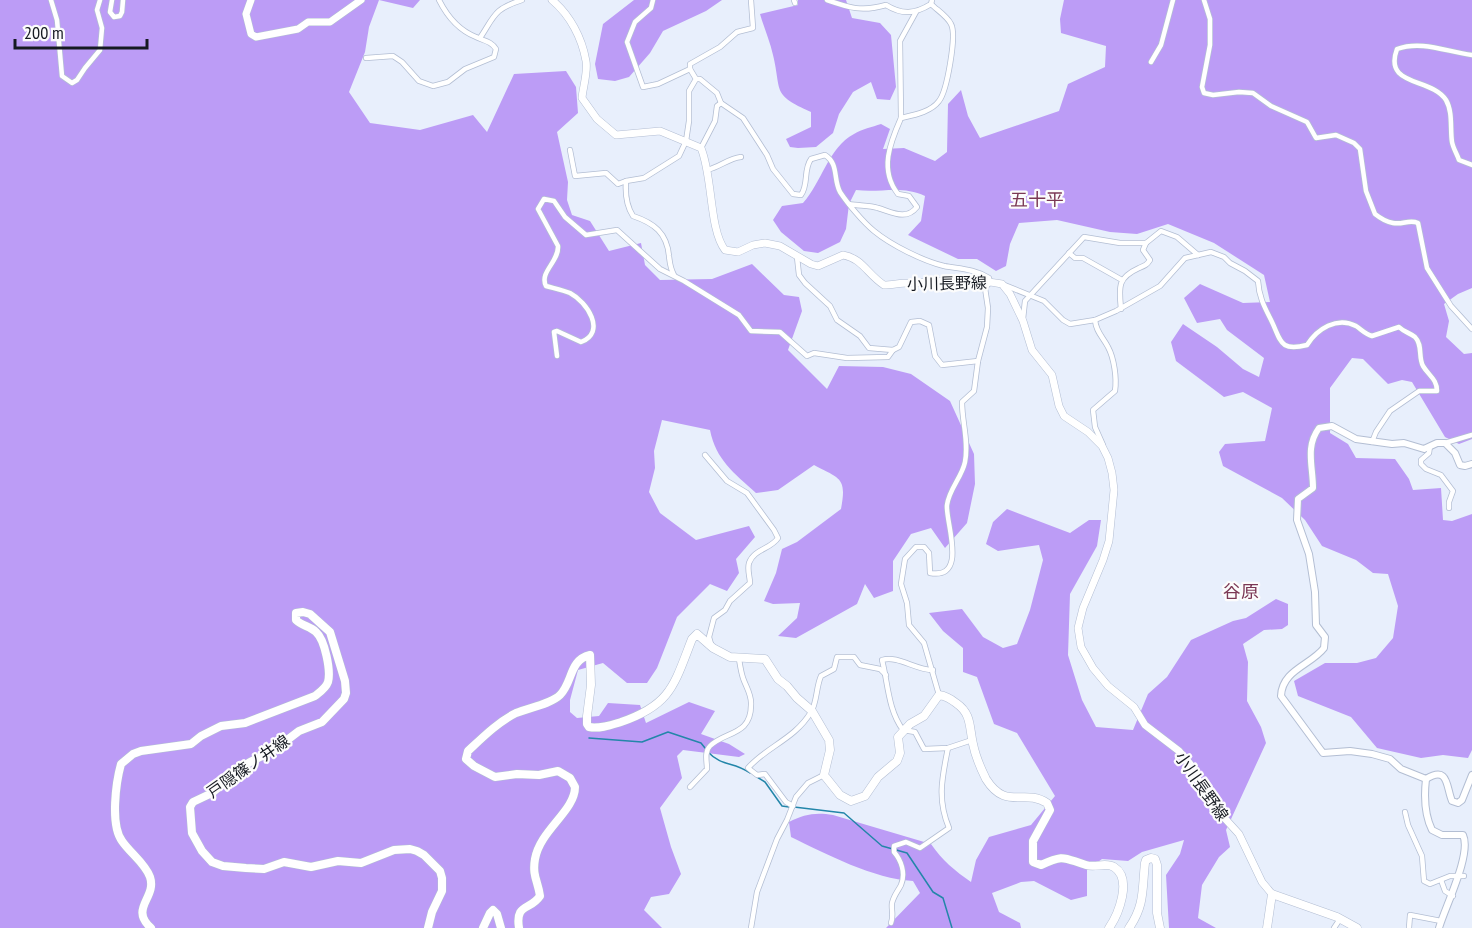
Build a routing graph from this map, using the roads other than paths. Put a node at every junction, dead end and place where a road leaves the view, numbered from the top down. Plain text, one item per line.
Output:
1 (51, 0) edge
2 (100, 0) edge
3 (112, 0) edge
4 (123, 0) edge
5 (251, 0) edge
6 (362, 0) edge
7 (439, 0) edge
8 (522, 0) edge
9 (552, 0) edge
10 (653, 0) edge
11 (751, 0) edge
12 (827, 0) edge
13 (1173, 0) edge
14 (1204, 0) edge
15 (885, 2) edge
16 (931, 2) edge
17 (916, 12) junction
18 (480, 38) junction
19 (1472, 55) edge
20 (366, 58) dead end
21 (1151, 62) dead end
22 (690, 69) junction
23 (696, 79) junction
24 (721, 103) junction
25 (902, 118) junction
26 (686, 141) junction
27 (701, 148) junction
28 (570, 150) dead end
29 (741, 157) dead end
30 (1472, 165) edge
31 (707, 170) junction
32 (626, 181) junction
33 (849, 204) junction
34 (1146, 243) junction
35 (1069, 254) junction
36 (1198, 255) junction
37 (797, 256) junction
38 (674, 275) junction
39 (1122, 279) junction
40 (990, 282) junction
41 (1002, 284) junction
42 (1029, 296) junction
43 (1121, 309) junction
44 (1095, 320) junction
45 (1023, 321) junction
46 (1472, 329) edge
47 (893, 350) junction
48 (557, 356) dead end
49 (978, 361) junction
50 (1472, 435) edge
51 (1372, 442) junction
52 (1445, 443) junction
53 (1102, 446) junction
54 (1430, 446) junction
55 (705, 455) dead end
56 (1472, 464) edge
57 (1449, 508) dead end
58 (712, 648) junction
59 (739, 659) junction
60 (933, 670) junction
61 (886, 675) junction
62 (939, 695) junction
63 (812, 711) junction
64 (903, 730) junction
65 (972, 740) junction
66 (948, 748) junction
67 (824, 775) junction
68 (1472, 775) edge
69 (1426, 779) junction
70 (690, 787) dead end
71 (793, 806) junction
72 (1405, 812) dead end
73 (1464, 876) junction
74 (1441, 880) junction
75 (1272, 894) junction
76 (1453, 896) junction
77 (1340, 919) junction
78 (891, 923) dead end
79 (1440, 924) edge
80 (151, 928) edge
81 (428, 928) edge
82 (483, 928) edge
83 (501, 928) edge
84 (519, 928) edge
85 (751, 928) edge
86 (1109, 928) edge
87 (1129, 928) edge
88 (1160, 928) edge
89 (1267, 928) edge
90 (1334, 928) edge
91 (1357, 928) edge
92 (1409, 928) edge

1 - 2 street
3 - 4 street
5 - 6 main road
7 - 18 street
8 - 18 street
9 - 26 main road
10 - 22 street
11 - 22 street
12 - 15 street
13 - 21 street
14 - 46 street
15 - 17 street
16 - 17 street
16 - 25 street
17 - 25 street
18 - 20 street
19 - 30 street
22 - 23 street
23 - 24 street
23 - 26 street
24 - 27 street
24 - 33 street
25 - 33 street
26 - 27 main road
26 - 32 street
27 - 31 main road, 小川長野線
28 - 32 street
29 - 31 street
31 - 37 main road, 小川長野線
32 - 38 street
33 - 40 street
34 - 35 street
34 - 36 street
34 - 39 street
35 - 39 street
35 - 42 street
36 - 43 street
36 - 51 street
37 - 40 main road, 小川長野線
37 - 47 street
38 - 47 street
38 - 48 street
39 - 43 street
40 - 41 main road, 小川長野線
40 - 49 street
41 - 42 street
41 - 45 main road, 小川長野線
42 - 44 street
42 - 45 street
43 - 44 street
44 - 53 street
45 - 53 main road, 小川長野線
47 - 49 street
49 - 60 street
50 - 52 street
51 - 54 street
51 - 69 street
52 - 54 street
52 - 56 street
53 - 75 main road, 小川長野線
54 - 57 street
55 - 58 street
58 - 59 main road
58 - 84 main road
59 - 63 main road
59 - 70 street
60 - 61 street
60 - 62 street
61 - 63 street
61 - 64 street
62 - 64 main road
62 - 65 main road
63 - 67 main road
63 - 71 street
64 - 66 street
64 - 67 main road
65 - 66 street
65 - 86 main road
66 - 78 street
67 - 71 street
68 - 69 street
69 - 73 street
71 - 85 street
72 - 74 street
73 - 74 street
73 - 76 street
74 - 76 street
75 - 77 main road
75 - 89 main road
76 - 79 street
77 - 90 street
77 - 91 main road
79 - 92 street
80 - 81 main road, 戸隠篠ノ井線
82 - 83 main road
87 - 88 main road

